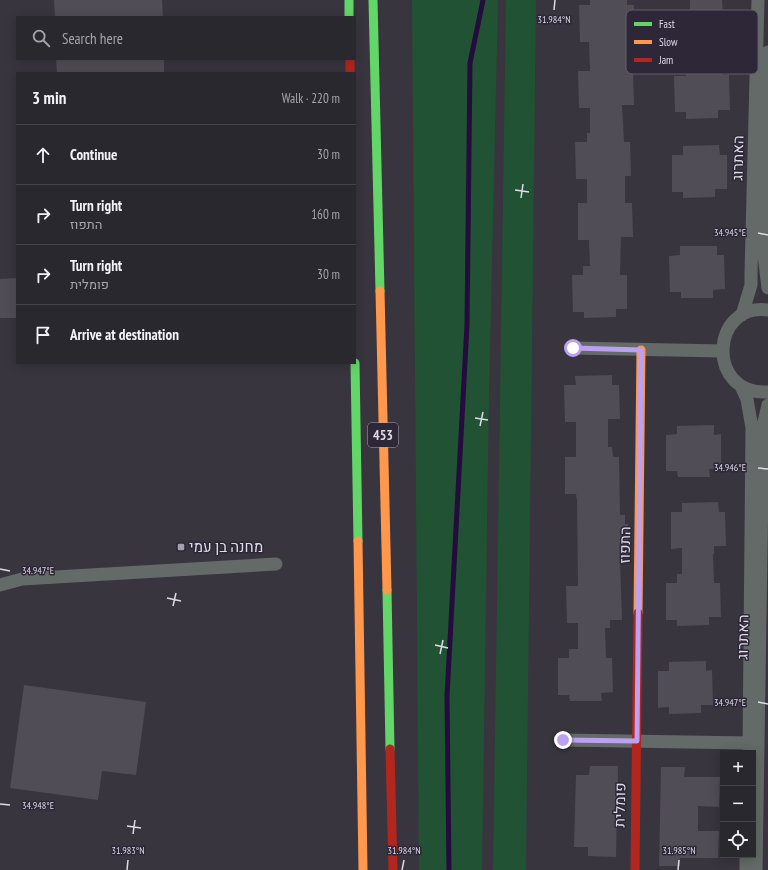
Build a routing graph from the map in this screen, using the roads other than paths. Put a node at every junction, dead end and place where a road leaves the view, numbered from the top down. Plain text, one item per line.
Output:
1 (349, 0) edge
2 (373, 0) edge
3 (758, 0) edge
4 (758, 10) edge
5 (349, 16) edge
6 (768, 52) edge
7 (350, 60) edge
8 (350, 72) edge
9 (756, 74) edge
10 (768, 288) edge
11 (768, 310) edge
12 (742, 315) junction
13 (573, 348) dead end
14 (641, 350) junction
15 (722, 351) junction
16 (355, 364) edge
17 (741, 386) junction
18 (768, 392) edge
19 (768, 405) edge
20 (276, 564) dead end
21 (0, 585) edge
22 (563, 740) dead end
23 (637, 741) junction
24 (749, 748) edge
25 (746, 858) edge
26 (363, 870) edge
27 (393, 870) edge
28 (635, 870) edge
29 (746, 870) edge
30 (756, 870) edge

1 - 5 main road
2 - 27 main road, 453
3 - 4 street, האתרוג
6 - 10 street, האתרוג
7 - 8 main road
9 - 12 street, האתרוג
11 - 12 street
12 - 15 street
13 - 14 street
14 - 15 street
14 - 23 main road, התפוז
15 - 17 street
16 - 26 main road, 453
17 - 18 street
17 - 24 street, האתרוג
19 - 30 street, האתרוג
20 - 21 street
22 - 23 street
23 - 24 street
23 - 28 main road, פומלית
25 - 29 street

